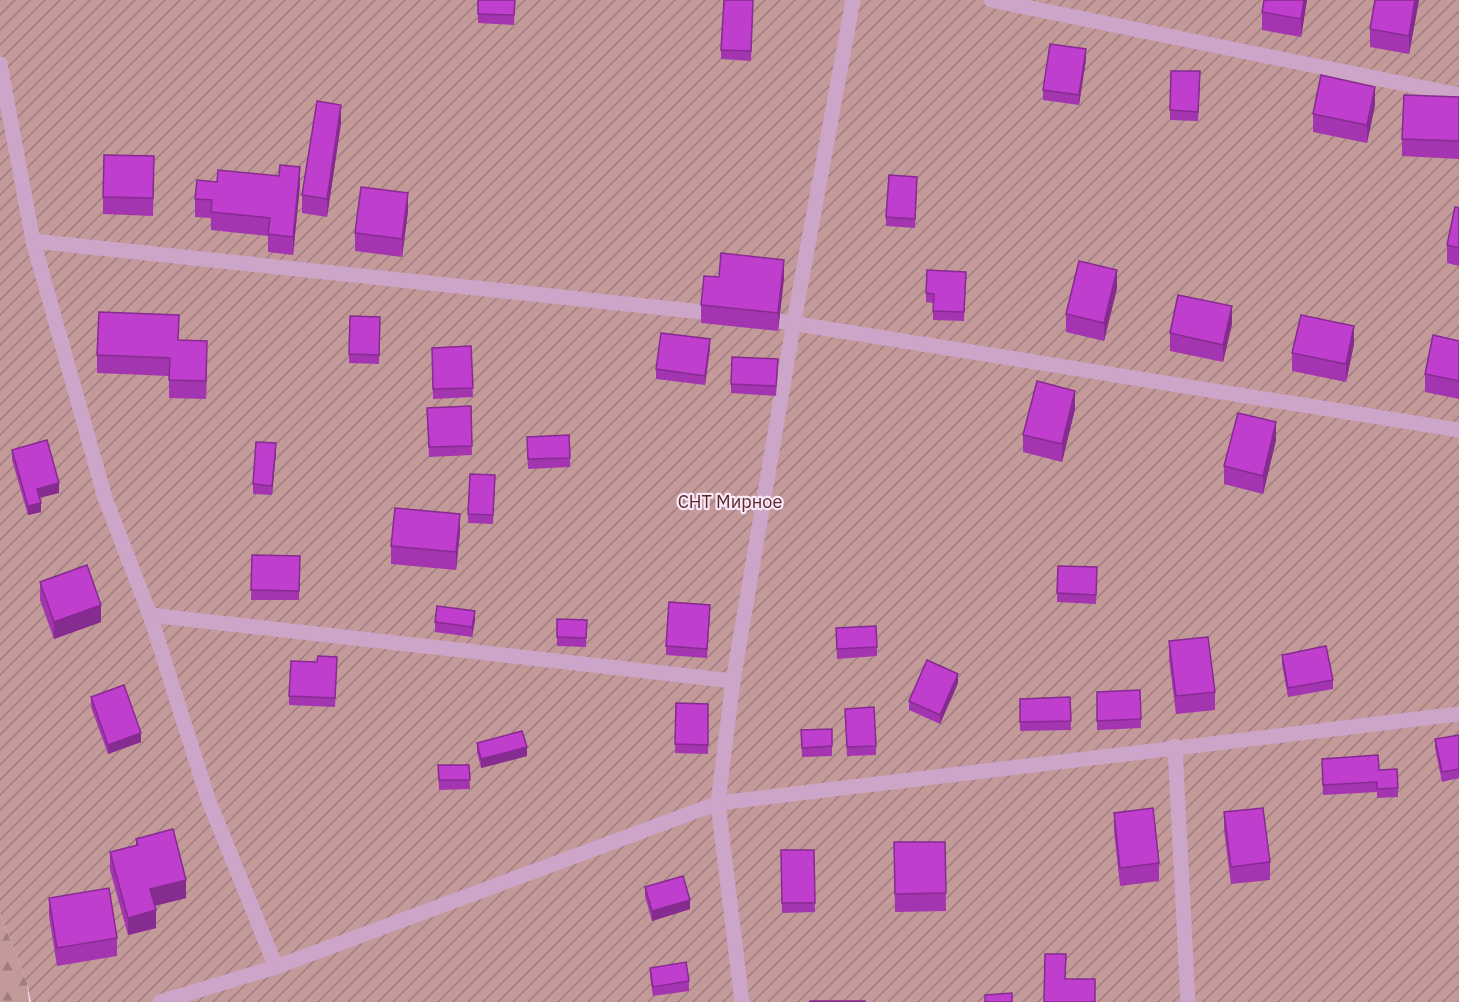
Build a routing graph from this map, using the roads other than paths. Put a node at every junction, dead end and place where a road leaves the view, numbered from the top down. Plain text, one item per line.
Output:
1 (853, 0) edge
2 (991, 0) edge
3 (0, 64) edge
4 (1459, 95) edge
5 (33, 241) junction
6 (794, 321) junction
7 (1459, 430) edge
8 (150, 615) junction
9 (733, 681) junction
10 (1459, 714) edge
11 (1175, 746) junction
12 (718, 803) junction
13 (276, 967) junction
14 (160, 1002) edge
15 (742, 1002) edge
16 (1188, 1002) edge

1 - 6 street
2 - 4 street
3 - 5 street
5 - 6 street
5 - 8 street
6 - 7 street
6 - 9 street
8 - 9 street
8 - 13 street
9 - 12 street
10 - 11 street
11 - 12 street
11 - 16 street
12 - 13 street
12 - 15 street
13 - 14 street

